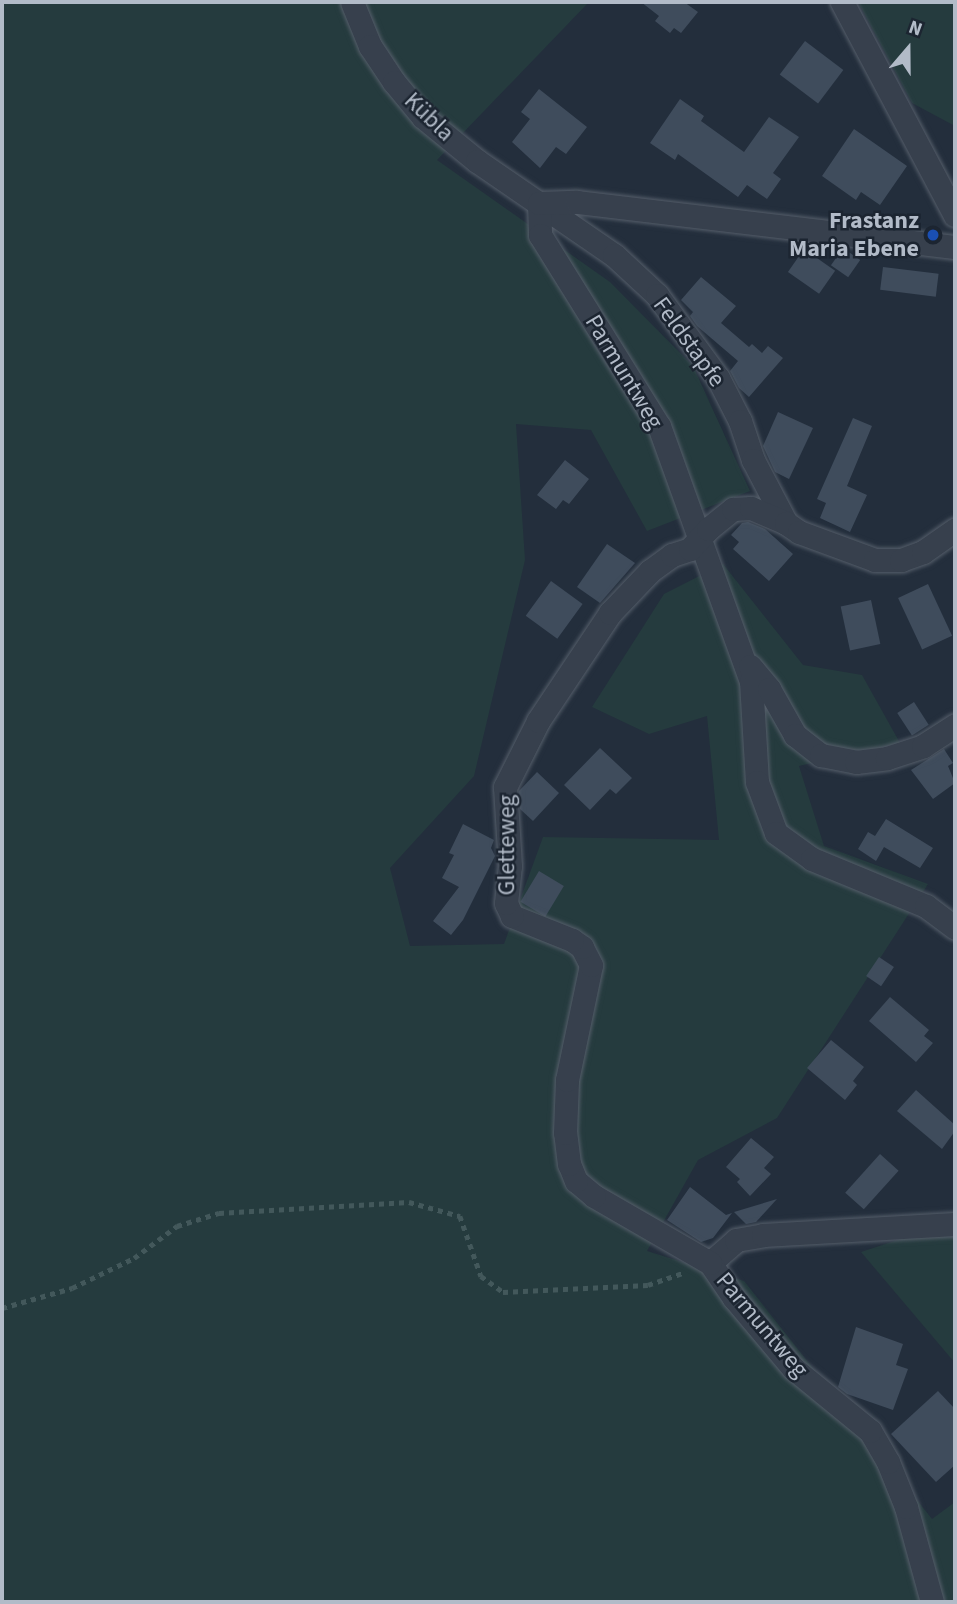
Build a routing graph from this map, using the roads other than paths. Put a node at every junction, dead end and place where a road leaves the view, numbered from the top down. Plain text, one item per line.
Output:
1 (352, 2) edge
2 (842, 2) edge
3 (539, 203) junction
4 (955, 215) edge
5 (955, 247) edge
6 (786, 523) junction
7 (955, 530) edge
8 (699, 538) junction
9 (742, 656) junction
10 (955, 725) edge
11 (955, 928) edge
12 (955, 1224) edge
13 (710, 1263) junction
14 (932, 1602) edge

1 - 3 street, Kübla
2 - 4 street
3 - 5 street
3 - 6 street, Feldstapfe
3 - 8 street, Parmuntweg
6 - 7 street
6 - 8 street
8 - 9 street, Parmuntweg
8 - 13 street, Gletteweg
9 - 10 street
9 - 11 street, Parmuntweg
12 - 13 street, Parmuntweg
13 - 14 street, Parmuntweg

